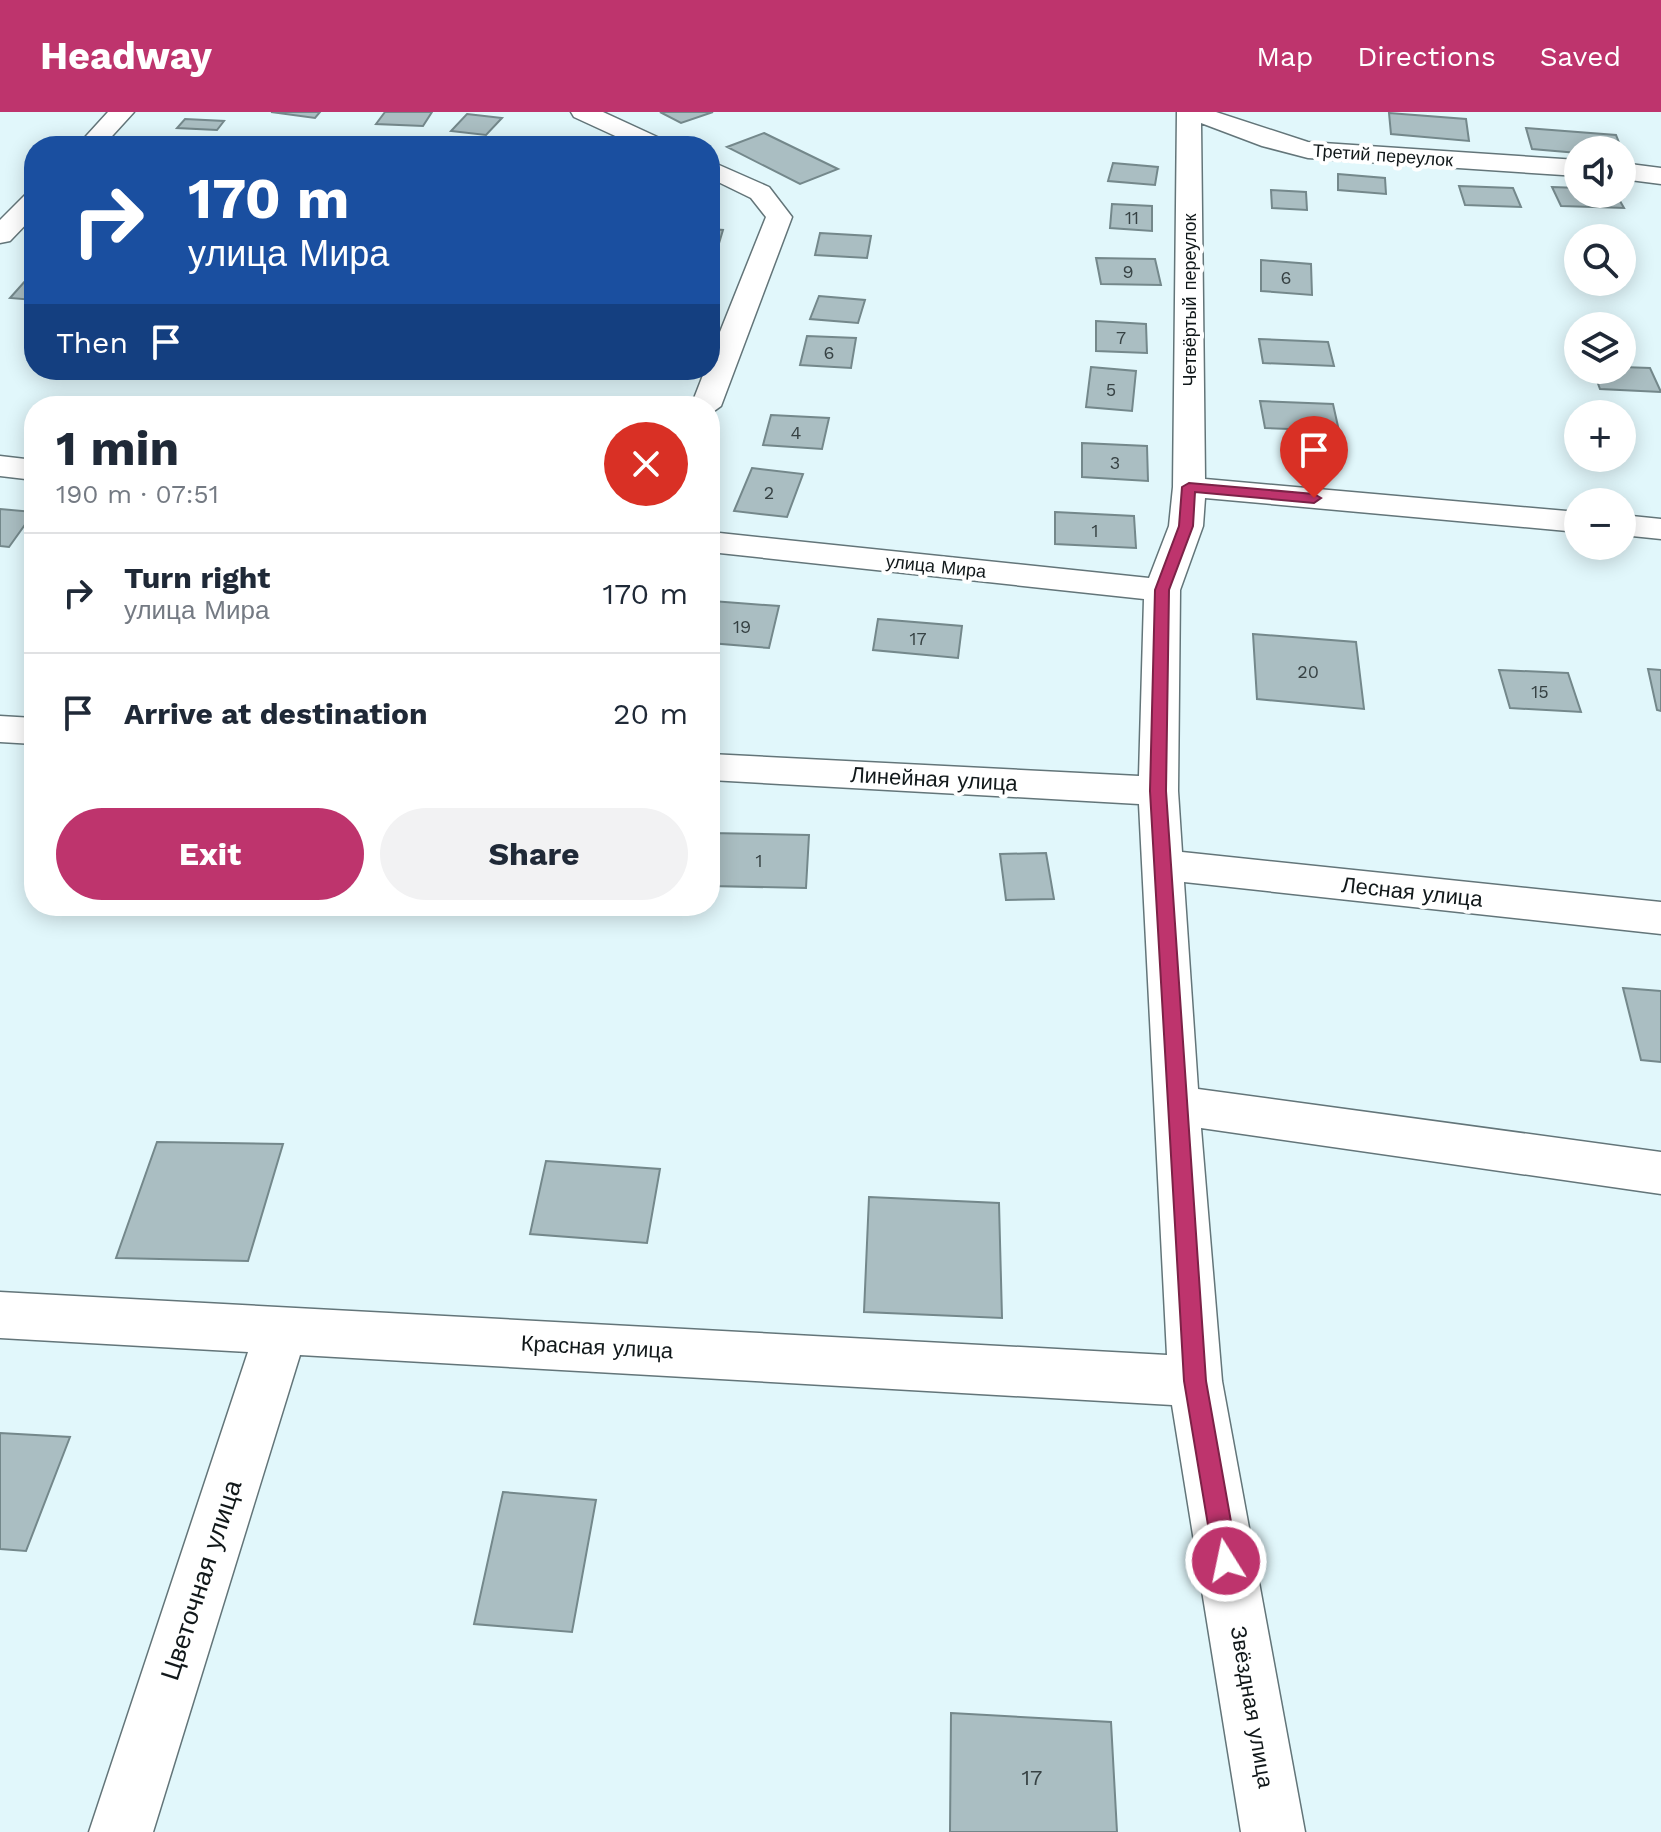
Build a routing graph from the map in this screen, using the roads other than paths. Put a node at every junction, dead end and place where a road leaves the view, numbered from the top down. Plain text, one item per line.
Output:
1 (122, 112) edge
2 (583, 112) edge
3 (1192, 112) edge
4 (99, 136) edge
5 (635, 136) edge
6 (1564, 167) edge
7 (1636, 173) edge
8 (720, 174) edge
9 (1661, 176) edge
10 (720, 370) edge
11 (0, 466) edge
12 (24, 469) edge
13 (1189, 487) junction
14 (1564, 521) edge
15 (1636, 526) edge
16 (1661, 529) edge
17 (720, 543) edge
18 (1162, 590) junction
19 (0, 729) edge
20 (24, 730) edge
21 (720, 768) edge
22 (1158, 791) junction
23 (1162, 865) junction
24 (1661, 918) edge
25 (1176, 1105) junction
26 (1661, 1173) edge
27 (0, 1315) edge
28 (282, 1329) junction
29 (1195, 1381) junction
30 (121, 1832) edge
31 (1273, 1832) edge

1 - 4 street
2 - 5 street
3 - 6 street, Третий переулок
3 - 13 street, Четвёртый переулок
7 - 9 street
8 - 10 street
11 - 12 street
13 - 14 street
13 - 18 street, Звёздная улица
15 - 16 street
17 - 18 street, улица Мира
18 - 22 street, Звёздная улица
19 - 20 street
21 - 22 street, Линейная улица
22 - 23 street, Звёздная улица
23 - 24 street, Лесная улица
23 - 25 street, Звёздная улица
25 - 26 street
25 - 29 street, Звёздная улица
27 - 28 street, Красная улица
28 - 29 street, Красная улица
28 - 30 street, Цветочная улица
29 - 31 street, Звёздная улица

